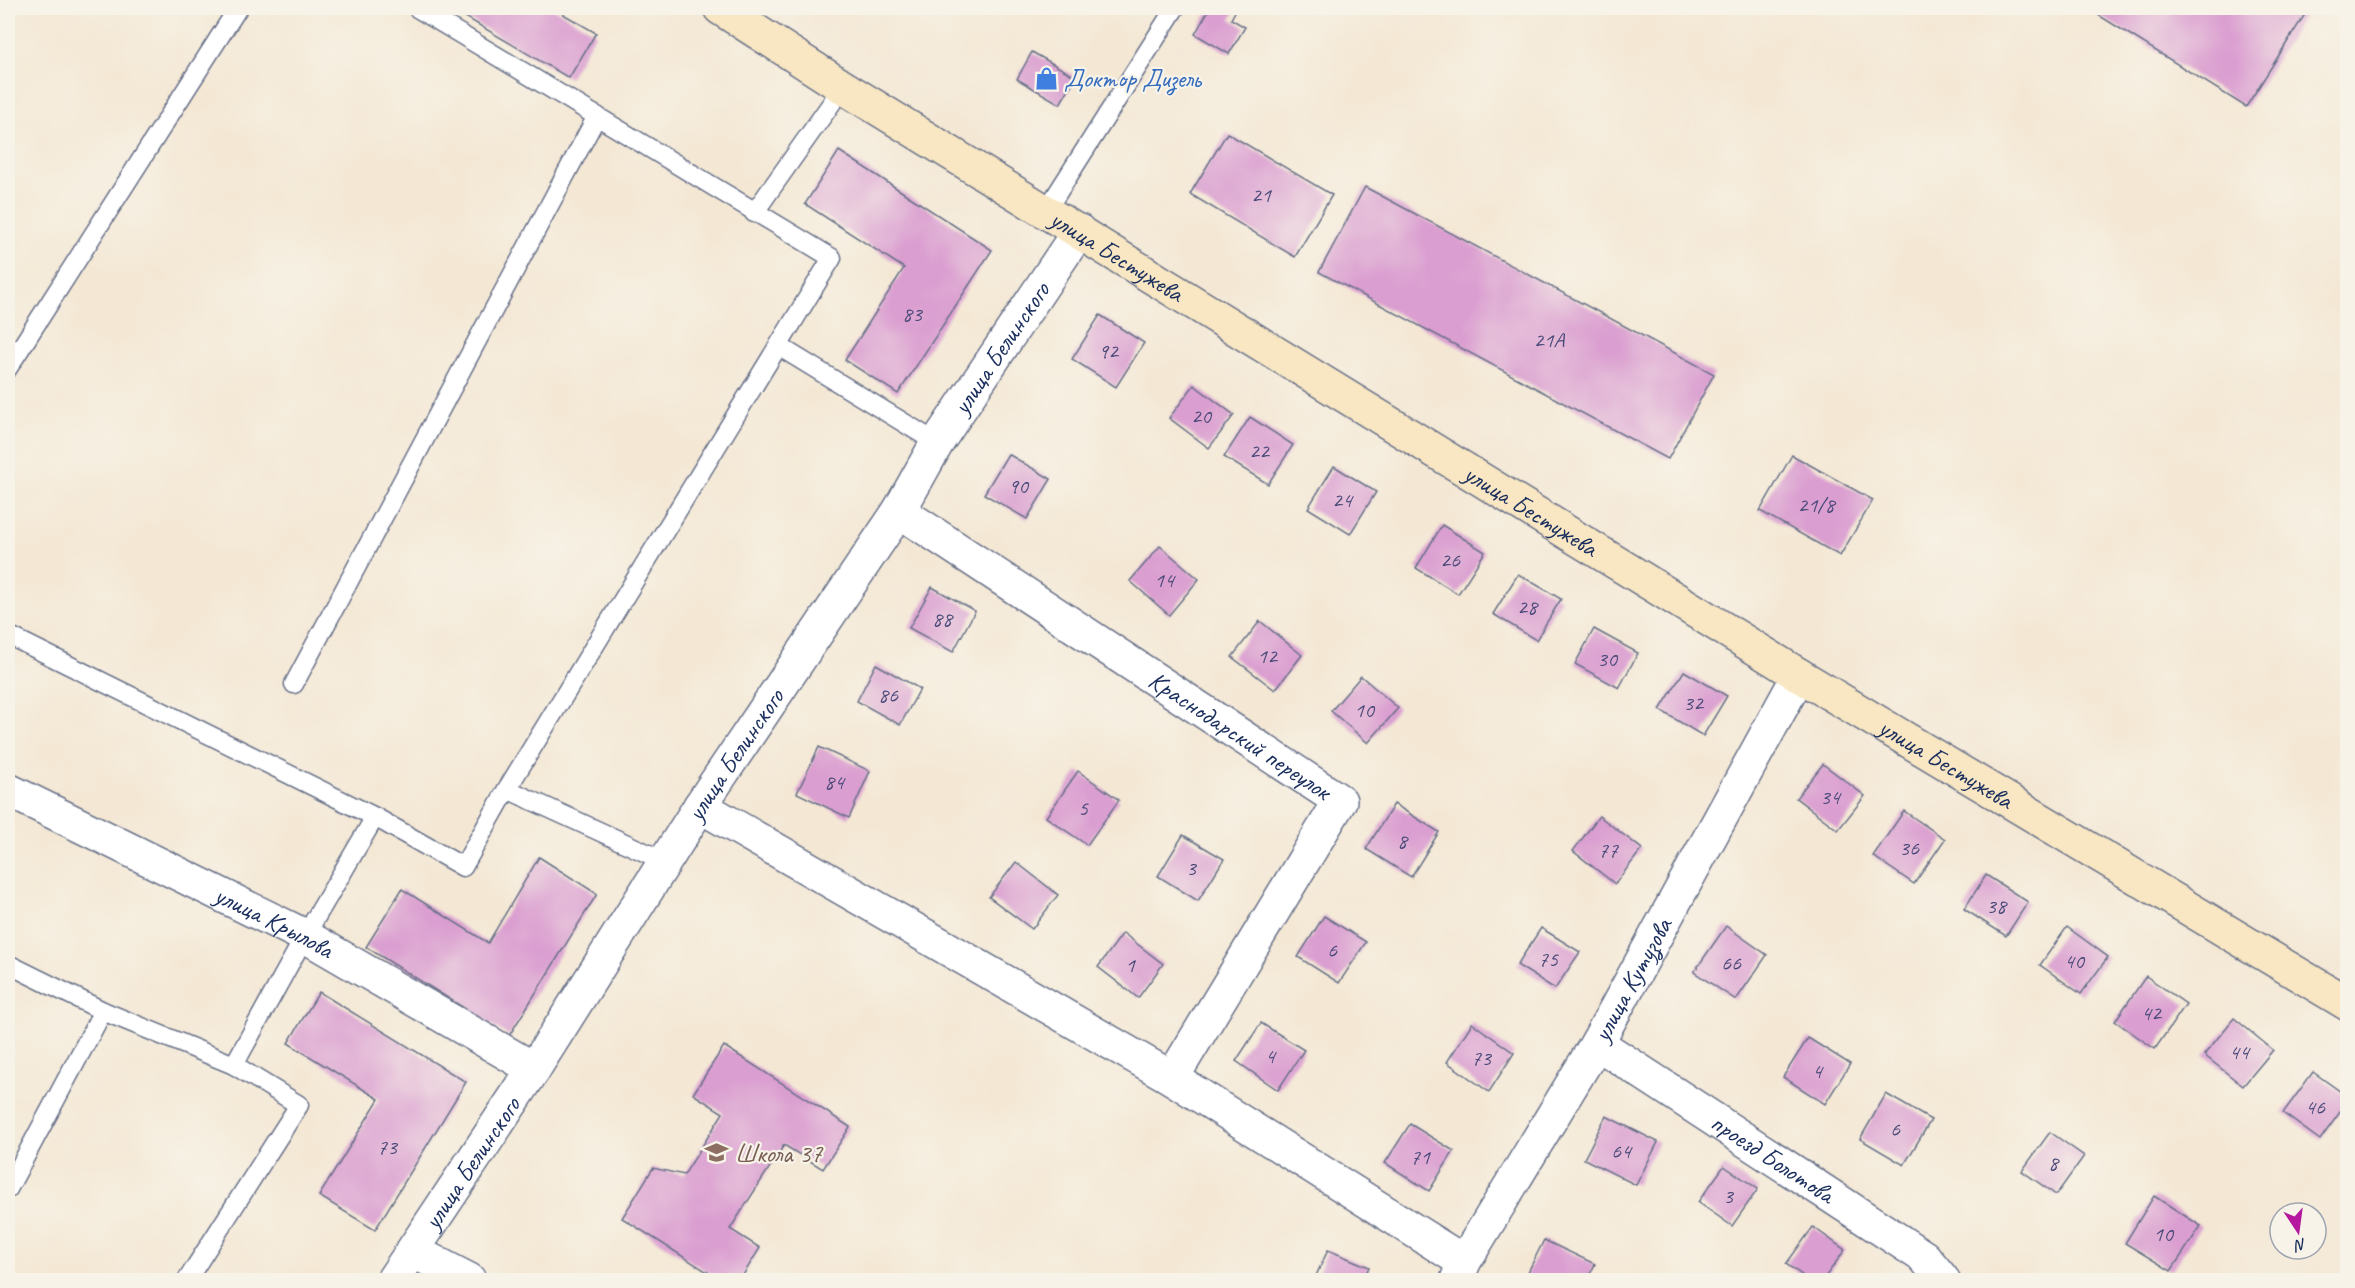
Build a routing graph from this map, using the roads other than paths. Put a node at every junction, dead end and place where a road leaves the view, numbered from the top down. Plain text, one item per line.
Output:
1 (238, 8) edge
2 (417, 8) edge
3 (720, 8) edge
4 (1175, 8) edge
5 (843, 87) junction
6 (597, 116) junction
7 (1046, 211) junction
8 (754, 213) junction
9 (1079, 231) junction
10 (780, 347) junction
11 (8, 368) edge
12 (937, 443) junction
13 (899, 511) junction
14 (8, 635) edge
15 (1798, 675) junction
16 (294, 684) dead end
17 (507, 789) junction
18 (8, 790) edge
19 (700, 806) junction
20 (375, 817) junction
21 (664, 861) junction
22 (305, 936) junction
23 (8, 964) edge
24 (2348, 1004) edge
25 (102, 1011) junction
26 (1597, 1043) junction
27 (234, 1065) junction
28 (534, 1069) junction
29 (1172, 1078) junction
30 (8, 1189) edge
31 (413, 1251) junction
32 (1460, 1272) edge
33 (188, 1281) edge
34 (393, 1281) edge
35 (468, 1281) edge
36 (1943, 1281) edge

1 - 11 lane
2 - 6 lane
3 - 5 street, улица Бестужева
4 - 7 lane
5 - 7 street, улица Бестужева
5 - 8 lane
6 - 8 lane
6 - 16 lane
7 - 9 street, улица Бестужева
8 - 10 lane
9 - 12 street, улица Белинского
9 - 15 street, улица Бестужева
10 - 12 lane
10 - 17 lane
12 - 13 street, улица Белинского
13 - 19 street, улица Белинского
13 - 29 street, Краснодарский переулок
14 - 20 lane
15 - 24 street, улица Бестужева
15 - 26 street, улица Кутузова
17 - 20 lane
17 - 21 lane
18 - 22 street, улица Крылова
19 - 21 street, улица Белинского
19 - 29 street
20 - 22 lane
21 - 28 street, улица Белинского
22 - 27 lane
22 - 28 street, улица Крылова
23 - 25 lane
25 - 27 lane
25 - 30 lane
26 - 32 street, улица Кутузова
26 - 36 street, проезд Болотова
27 - 33 lane
28 - 31 street, улица Белинского
29 - 32 street
31 - 34 street, улица Белинского
31 - 35 street

